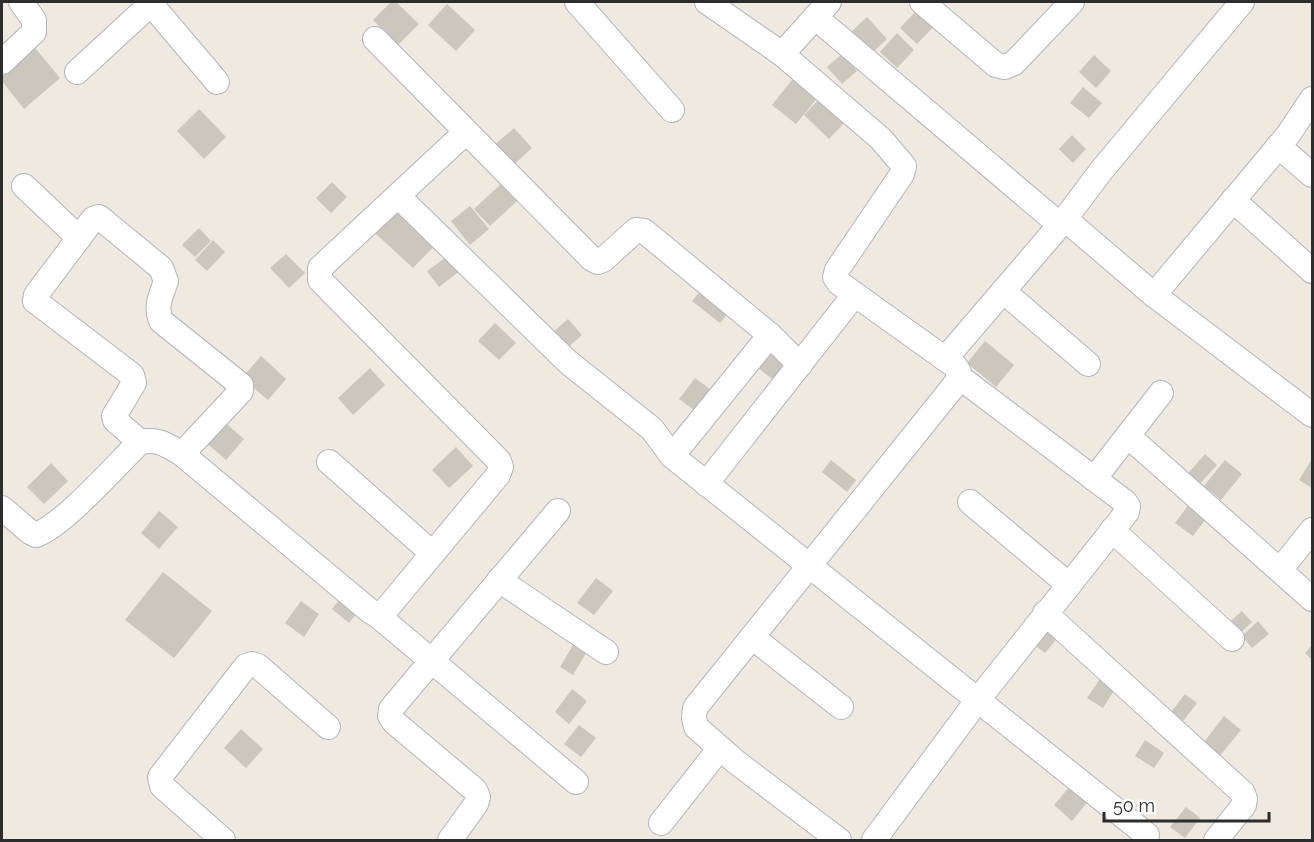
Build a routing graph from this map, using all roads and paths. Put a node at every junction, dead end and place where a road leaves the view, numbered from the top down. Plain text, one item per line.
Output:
1 (21, 2) edge
2 (577, 2) edge
3 (707, 2) edge
4 (923, 2) edge
5 (1071, 2) edge
6 (1242, 2) edge
7 (152, 3) edge
8 (822, 9) edge
9 (375, 39) dead end
10 (782, 54) junction
11 (2, 62) edge
12 (77, 72) dead end
13 (217, 82) dead end
14 (1312, 99) edge
15 (672, 110) dead end
16 (466, 132) junction
17 (1278, 146) junction
18 (1312, 175) edge
19 (24, 186) dead end
20 (398, 196) junction
21 (1233, 200) junction
22 (1063, 222) junction
23 (79, 238) junction
24 (1312, 271) edge
25 (1003, 291) junction
26 (855, 294) junction
27 (1154, 295) junction
28 (770, 334) junction
29 (1088, 364) dead end
30 (800, 365) junction
31 (952, 368) junction
32 (1161, 393) dead end
33 (1312, 415) edge
34 (1128, 436) junction
35 (140, 442) junction
36 (182, 454) junction
37 (672, 456) junction
38 (329, 462) dead end
39 (1094, 479) junction
40 (706, 484) junction
41 (970, 502) dead end
42 (2, 508) edge
43 (558, 511) dead end
44 (1112, 530) junction
45 (1312, 530) edge
46 (432, 553) junction
47 (808, 567) junction
48 (1280, 570) junction
49 (500, 580) junction
50 (1070, 585) junction
51 (1312, 599) edge
52 (1045, 613) junction
53 (377, 615) junction
54 (752, 637) junction
55 (1233, 639) dead end
56 (606, 652) dead end
57 (430, 662) junction
58 (977, 701) junction
59 (841, 707) dead end
60 (328, 727) dead end
61 (720, 748) junction
62 (576, 782) dead end
63 (661, 823) dead end
64 (1147, 835) dead end
65 (223, 840) edge
66 (450, 840) edge
67 (839, 840) edge
68 (874, 840) edge
69 (1216, 840) edge

1 - 11 street
2 - 15 street
3 - 10 street
4 - 5 street
6 - 22 street
7 - 12 street
7 - 13 street
8 - 10 street
8 - 22 street
9 - 16 street
10 - 26 street
14 - 17 street
16 - 20 street
16 - 28 street
17 - 18 street
17 - 21 street
19 - 23 street
20 - 37 street
20 - 46 street
21 - 24 street
21 - 27 street
22 - 25 street
22 - 27 street
23 - 35 street
23 - 36 street
25 - 29 street
25 - 31 street
26 - 30 street
26 - 31 street
27 - 33 street
28 - 30 street
28 - 37 street
30 - 40 street
31 - 39 street
31 - 47 street
32 - 34 street
34 - 39 street
34 - 48 street
35 - 36 street
35 - 42 street
36 - 53 street
37 - 40 street
38 - 46 street
39 - 44 street
40 - 47 street
41 - 50 street
43 - 49 street
44 - 50 street
44 - 55 street
45 - 48 street
46 - 53 street
47 - 54 street
47 - 58 street
48 - 51 street
49 - 56 street
49 - 57 street
50 - 52 street
52 - 58 street
52 - 69 street
53 - 57 street
54 - 59 street
54 - 61 street
57 - 62 street
57 - 66 street
58 - 64 street
58 - 68 street
60 - 65 street
61 - 63 street
61 - 67 street

